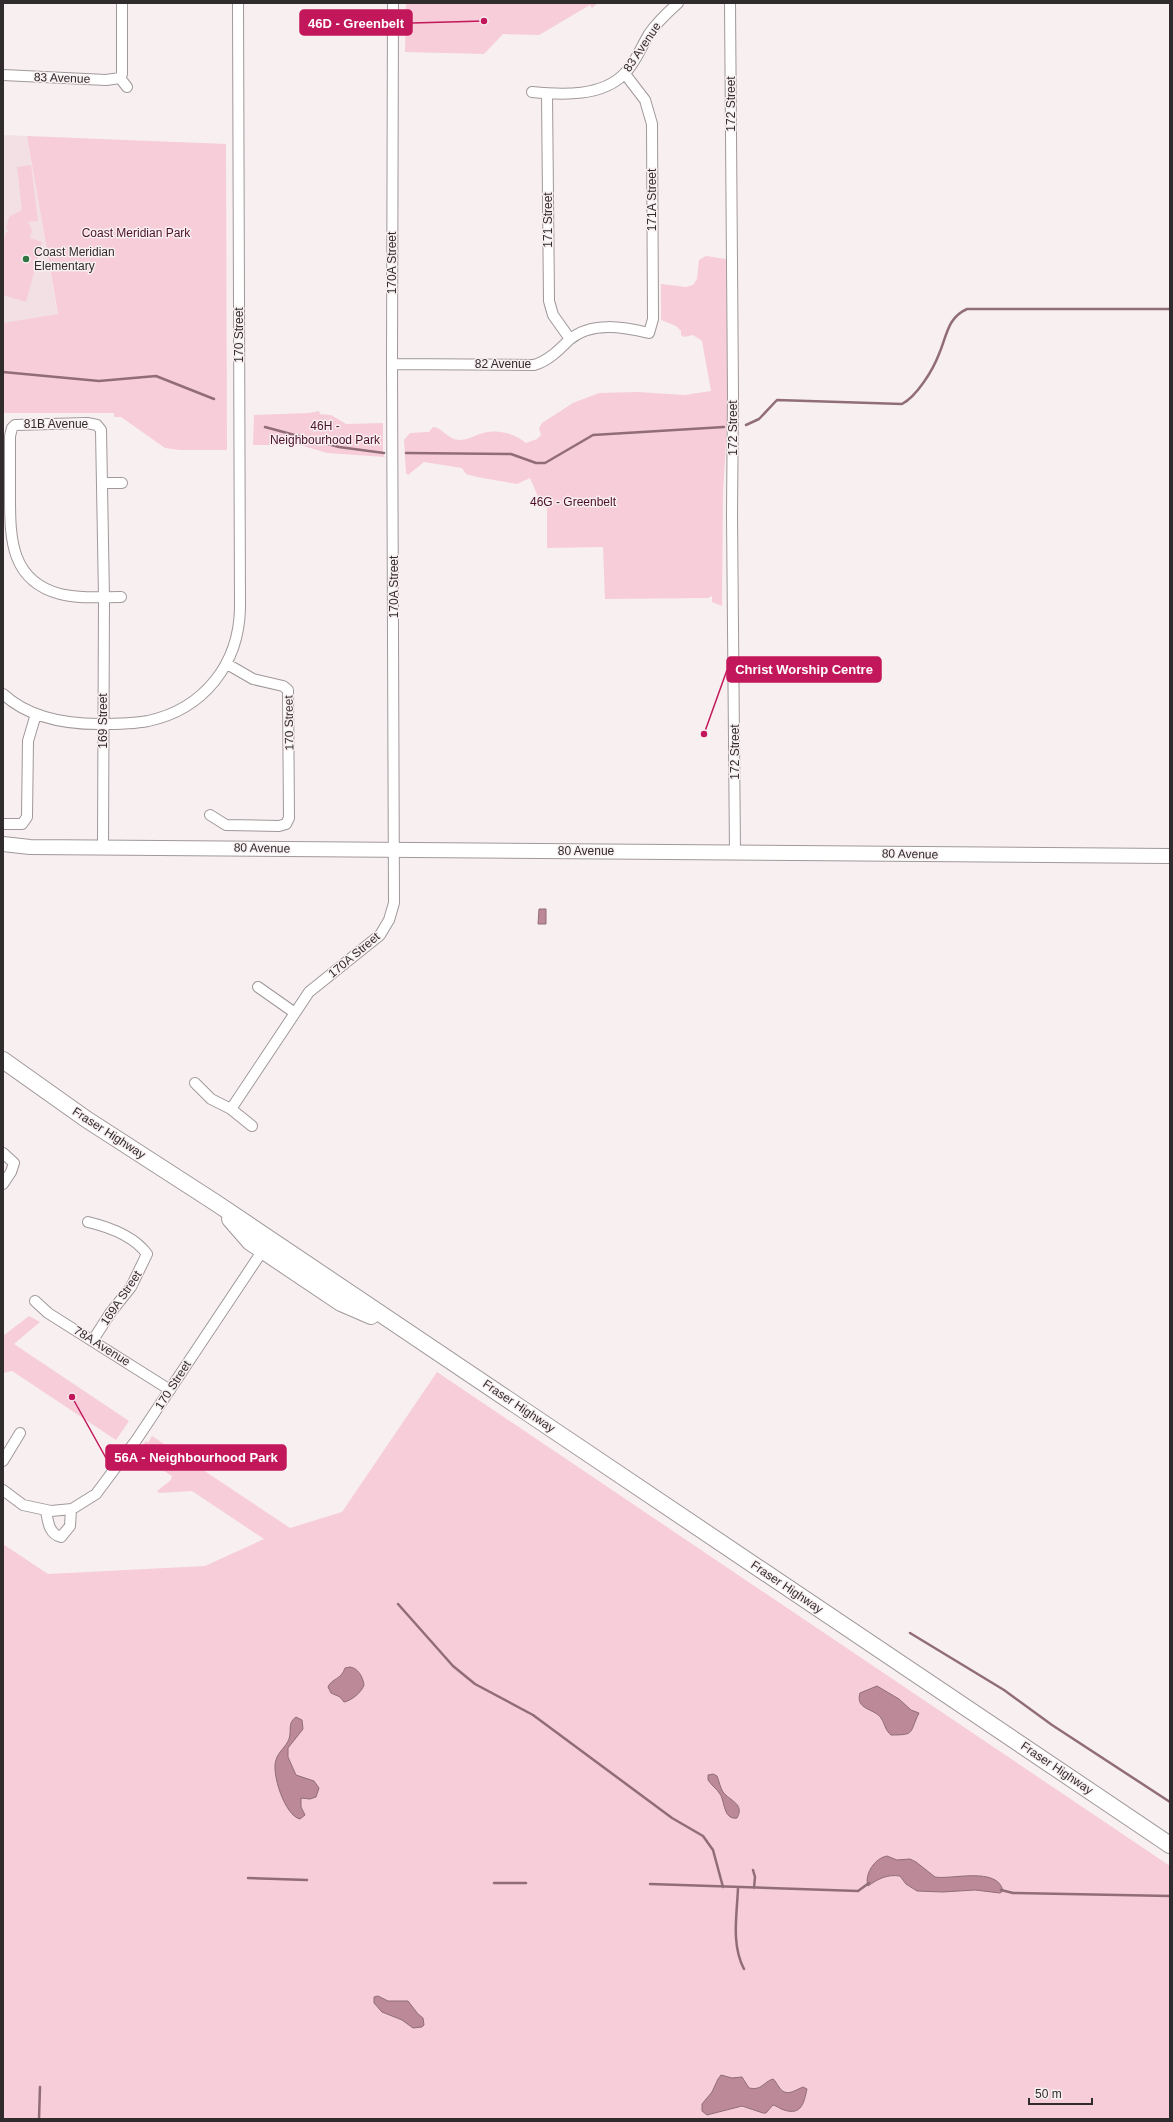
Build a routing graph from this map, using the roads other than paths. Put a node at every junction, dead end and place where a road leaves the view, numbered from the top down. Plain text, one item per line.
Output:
1 (122, 3) edge
2 (238, 3) edge
3 (393, 3) edge
4 (678, 3) edge
5 (730, 3) edge
6 (625, 74) junction
7 (3, 75) edge
8 (120, 78) junction
9 (127, 87) dead end
10 (532, 92) dead end
11 (547, 94) junction
12 (649, 333) joint
13 (570, 339) junction
14 (392, 364) junction
15 (99, 426) joint
16 (103, 483) junction
17 (122, 483) dead end
18 (104, 596) junction
19 (121, 597) dead end
20 (227, 664) junction
21 (3, 694) edge
22 (36, 714) junction
23 (103, 724) junction
24 (210, 815) dead end
25 (3, 824) edge
26 (3, 844) edge
27 (103, 846) junction
28 (395, 850) junction
29 (735, 852) junction
30 (1170, 856) edge
31 (258, 987) dead end
32 (296, 1013) junction
33 (3, 1060) edge
34 (195, 1083) dead end
35 (231, 1109) junction
36 (252, 1126) dead end
37 (3, 1153) edge
38 (3, 1184) edge
39 (216, 1203) junction
40 (88, 1222) dead end
41 (263, 1250) junction
42 (299, 1274) junction
43 (341, 1287) junction
44 (35, 1301) dead end
45 (404, 1330) junction
46 (93, 1340) junction
47 (170, 1390) junction
48 (20, 1433) dead end
49 (3, 1461) edge
50 (3, 1490) edge
51 (71, 1509) junction
52 (46, 1511) junction
53 (1170, 1845) edge

1 - 8 street
2 - 20 street, 170 Street
3 - 14 street, 170A Street
4 - 6 street, 83 Avenue
5 - 29 street, 172 Street
6 - 11 street, 83 Avenue
6 - 12 street, 171A Street
7 - 8 street, 83 Avenue
8 - 9 street
10 - 11 street, 83 Avenue
11 - 13 street, 171 Street
12 - 13 street, 82 Avenue
13 - 14 street, 82 Avenue
14 - 28 street, 170A Street
15 - 16 street, 169 Street
15 - 18 street, 81B Avenue
16 - 17 street
16 - 18 street, 169 Street
18 - 19 street
18 - 23 street, 169 Street
20 - 23 street, 170 Street
20 - 24 street, 170 Street
21 - 22 street, 170 Street
22 - 23 street, 170 Street
22 - 25 street
23 - 27 street, 169 Street
26 - 27 main road, 80 Avenue
27 - 28 main road, 80 Avenue
28 - 29 main road, 80 Avenue
28 - 32 street, 170A Street
29 - 30 main road, 80 Avenue
31 - 32 street
32 - 35 street, 170A Street
33 - 39 main road, Fraser Highway
34 - 35 street
35 - 36 street
37 - 38 street
39 - 41 main road, Fraser Highway
39 - 43 main road, Fraser Highway
40 - 46 street, 169A Street
41 - 42 main road, Fraser Highway
41 - 47 street, 170 Street
42 - 43 main road
42 - 45 main road, Fraser Highway
43 - 45 main road, Fraser Highway
44 - 46 street, 78A Avenue
45 - 53 main road, Fraser Highway
46 - 47 street, 78A Avenue
47 - 51 street, 170 Street
48 - 49 street
50 - 52 street
51 - 52 street
51 - 52 street

